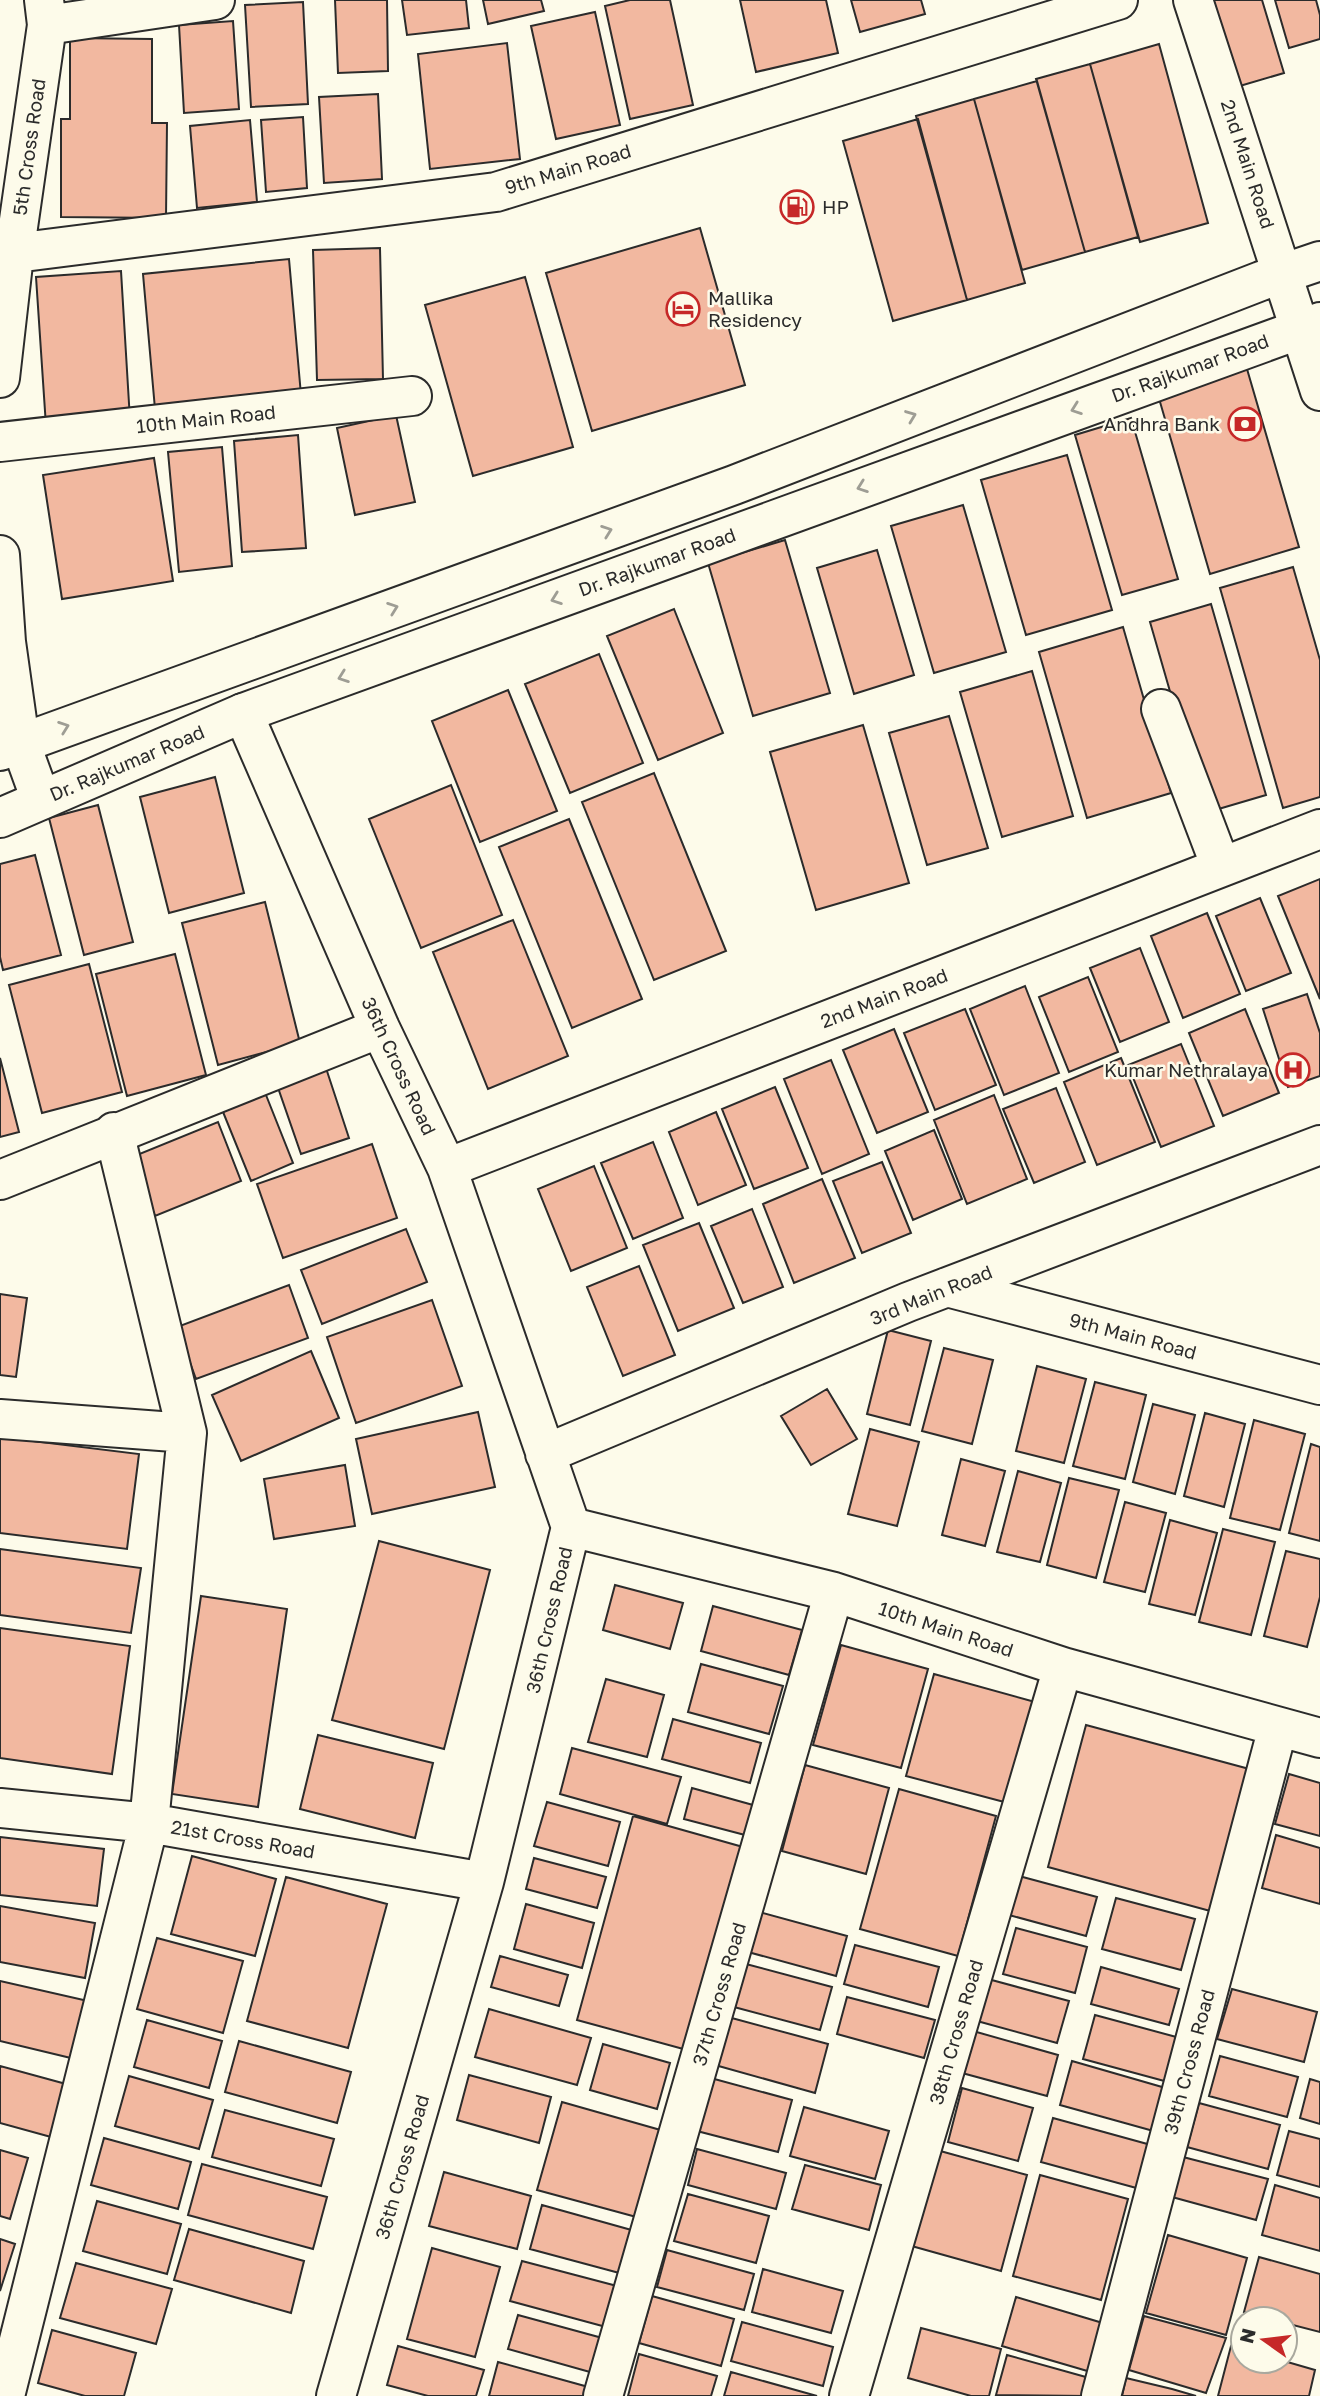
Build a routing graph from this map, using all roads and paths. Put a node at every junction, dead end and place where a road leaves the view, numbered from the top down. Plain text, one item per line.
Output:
1 (215, 0) edge
2 (1118, 0) edge
3 (1194, 0) edge
4 (46, 13) edge
5 (7, 255) edge
6 (1303, 267) edge
7 (1314, 322) edge
8 (0, 379) edge
9 (1320, 391) edge
10 (412, 396) dead end
11 (0, 442) edge
12 (0, 555) edge
13 (3, 642) edge
14 (1161, 709) dead end
15 (243, 713) junction
16 (10, 747) edge
17 (41, 800) junction
18 (0, 818) edge
19 (1320, 829) edge
20 (1221, 867) junction
21 (380, 1028) junction
22 (114, 1132) junction
23 (1320, 1145) edge
24 (447, 1168) junction
25 (0, 1180) edge
26 (947, 1287) junction
27 (1320, 1385) edge
28 (0, 1419) edge
29 (187, 1433) junction
30 (545, 1454) junction
31 (571, 1527) junction
32 (835, 1592) junction
33 (1063, 1667) junction
34 (1278, 1727) junction
35 (1320, 1738) edge
36 (0, 1808) edge
37 (149, 1823) junction
38 (484, 1882) junction
39 (5, 2396) edge
40 (336, 2396) edge
41 (603, 2396) edge
42 (849, 2396) edge
43 (1101, 2396) edge

1 - 4 street
2 - 5 street, 9th Main Road
3 - 6 street, 2nd Main Road
4 - 5 street, 5th Cross Road
5 - 8 street, 5th Cross Road
6 - 7 street, 2nd Main Road
16 -> 6 street
7 - 9 street, 2nd Main Road
7 -> 15 street, Dr. Rajkumar Road
10 - 11 street, 10th Main Road
12 - 13 street
13 - 16 street
14 - 20 street
15 - 17 street, Dr. Rajkumar Road
15 - 21 street, 36th Cross Road
16 - 17 street
17 - 18 street, Dr. Rajkumar Road
19 - 20 street, 2nd Main Road
20 - 24 street, 2nd Main Road
21 - 22 street
21 - 24 street, 36th Cross Road
22 - 25 street
22 - 29 street
23 - 26 street, 3rd Main Road
24 - 30 street, 36th Cross Road
26 - 27 street, 9th Main Road
26 - 30 street, 3rd Main Road
28 - 29 street
29 - 37 street
30 - 31 street, 36th Cross Road
31 - 32 street, 10th Main Road
31 - 38 street, 36th Cross Road
32 - 33 street, 10th Main Road
32 - 41 street, 37th Cross Road
33 - 34 street, 10th Main Road
33 - 42 street, 38th Cross Road
34 - 35 street, 10th Main Road
34 - 43 street, 39th Cross Road
36 - 37 street, 21st Cross Road
37 - 38 street, 21st Cross Road
37 - 39 street
38 - 40 street, 36th Cross Road

